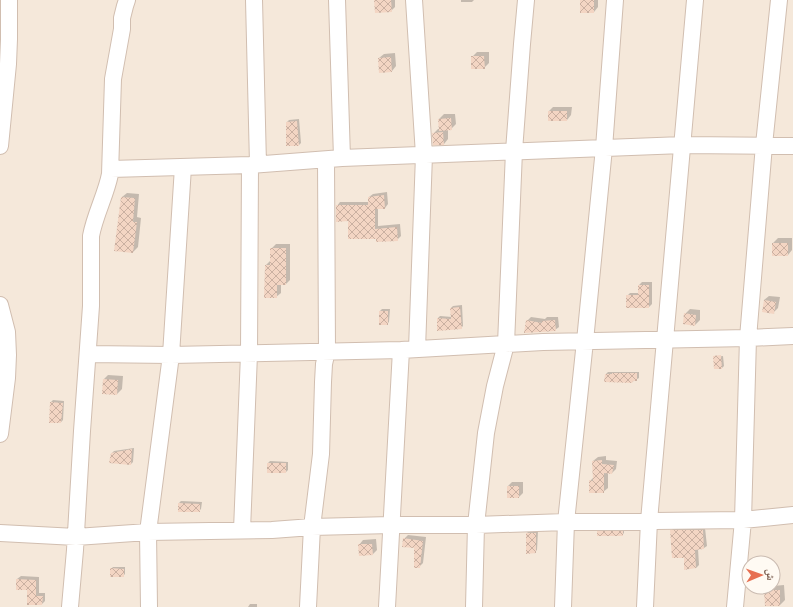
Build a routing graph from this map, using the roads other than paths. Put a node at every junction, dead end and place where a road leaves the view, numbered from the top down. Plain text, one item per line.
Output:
1 (9, 0) edge
2 (127, 0) edge
3 (254, 0) edge
4 (337, 0) edge
5 (414, 0) edge
6 (526, 0) edge
7 (615, 0) edge
8 (695, 0) edge
9 (779, 0) edge
10 (683, 144) junction
11 (764, 145) junction
12 (0, 146) edge
13 (793, 146) edge
14 (604, 148) junction
15 (514, 151) junction
16 (424, 155) junction
17 (342, 158) junction
18 (326, 160) junction
19 (254, 165) junction
20 (183, 167) junction
21 (111, 169) junction
22 (0, 305) edge
23 (793, 336) edge
24 (748, 338) junction
25 (665, 340) junction
26 (585, 341) junction
27 (506, 344) junction
28 (417, 349) junction
29 (401, 350) junction
30 (327, 351) junction
31 (88, 354) junction
32 (249, 354) junction
33 (171, 355) junction
34 (0, 434) edge
35 (793, 516) edge
36 (649, 520) junction
37 (743, 520) junction
38 (566, 522) junction
39 (391, 525) junction
40 (476, 525) junction
41 (312, 527) junction
42 (242, 530) junction
43 (148, 532) junction
44 (0, 533) edge
45 (76, 537) junction
46 (70, 607) edge
47 (149, 607) edge
48 (308, 607) edge
49 (387, 607) edge
50 (474, 607) edge
51 (563, 607) edge
52 (645, 607) edge
53 (735, 607) edge

1 - 12 street
2 - 21 street
3 - 19 street
4 - 17 street
5 - 16 street
6 - 15 street
7 - 14 street
8 - 10 street
9 - 11 street
10 - 11 street
10 - 14 street
10 - 25 street
11 - 13 street
11 - 24 street
14 - 15 street
14 - 26 street
15 - 16 street
15 - 27 street
16 - 17 street
16 - 28 street
17 - 18 street
18 - 19 street
18 - 30 street
19 - 20 street
19 - 32 street
20 - 21 street
20 - 33 street
21 - 31 street
22 - 34 street
23 - 24 street
24 - 25 street
24 - 37 street
25 - 26 street
25 - 36 street
26 - 27 street
26 - 38 street
27 - 28 street
27 - 40 street
28 - 29 street
29 - 30 street
29 - 39 street
30 - 32 street
30 - 41 street
31 - 33 street
31 - 45 street
32 - 33 street
32 - 42 street
33 - 43 street
35 - 37 street
36 - 37 street
36 - 38 street
36 - 52 street
37 - 53 street
38 - 40 street
38 - 51 street
39 - 40 street
39 - 41 street
39 - 49 street
40 - 50 street
41 - 42 street
41 - 48 street
42 - 43 street
43 - 45 street
43 - 47 street
44 - 45 street
45 - 46 street

